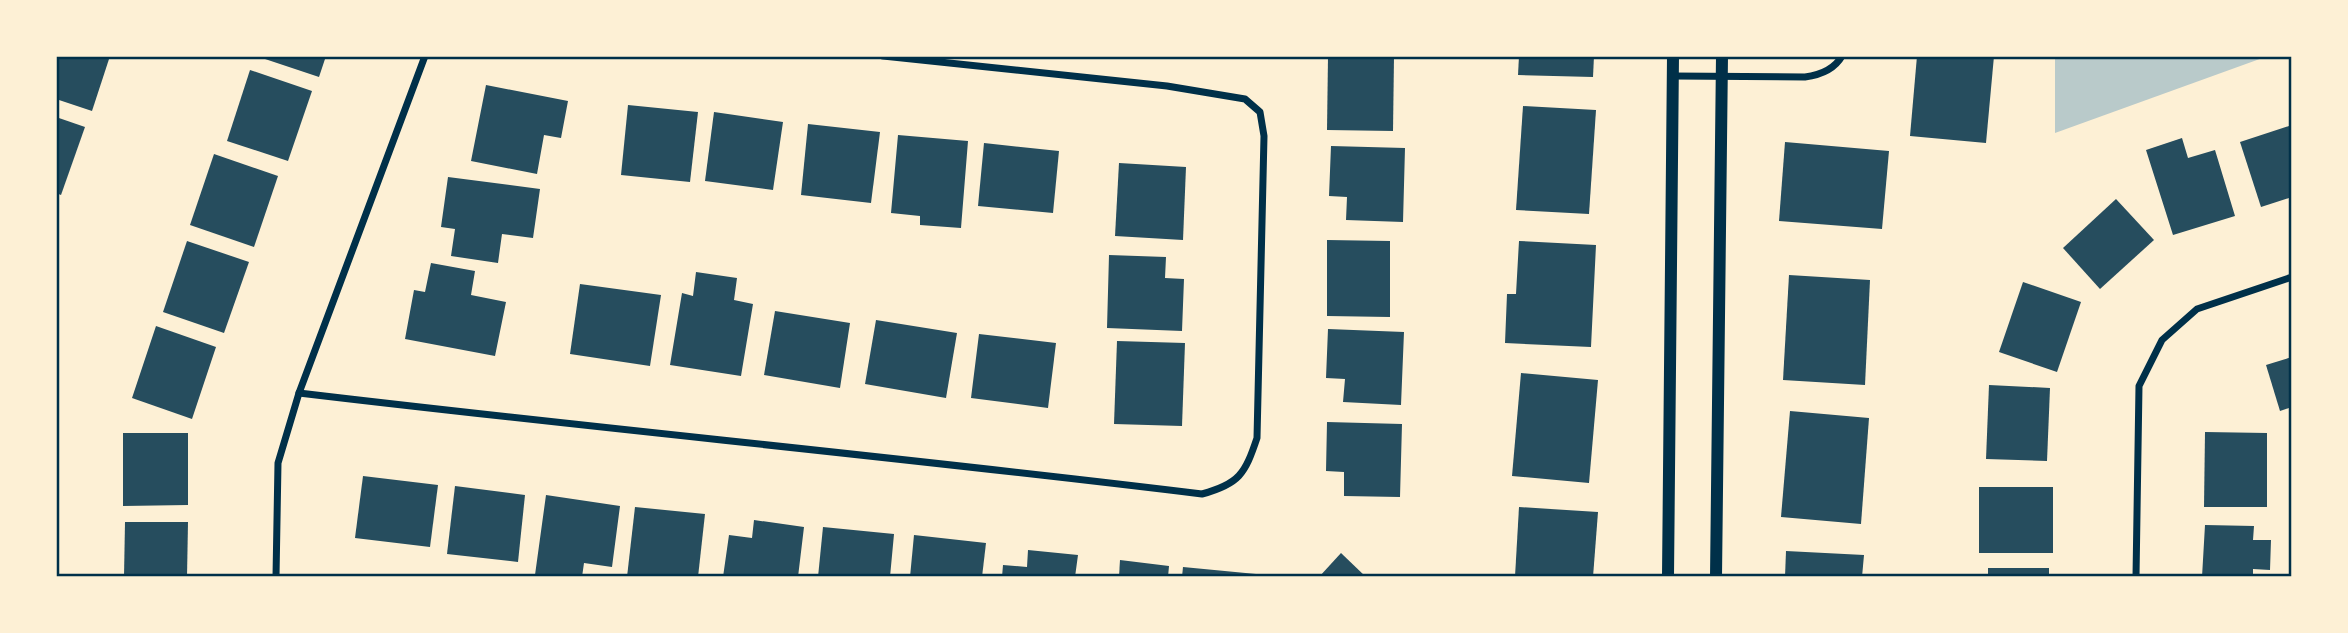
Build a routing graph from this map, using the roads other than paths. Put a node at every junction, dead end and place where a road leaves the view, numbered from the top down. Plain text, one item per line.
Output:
1 (425, 56) edge
2 (883, 56) edge
3 (1673, 56) edge
4 (1722, 56) edge
5 (1842, 56) edge
6 (1673, 76) junction
7 (1721, 77) junction
8 (2292, 276) edge
9 (299, 393) junction
10 (276, 577) edge
11 (1668, 577) edge
12 (1716, 577) edge
13 (2136, 577) edge

1 - 9 street
2 - 9 street
3 - 6 street
4 - 7 street
5 - 7 street
6 - 7 street
6 - 11 street
7 - 12 street
8 - 13 street
9 - 10 street

